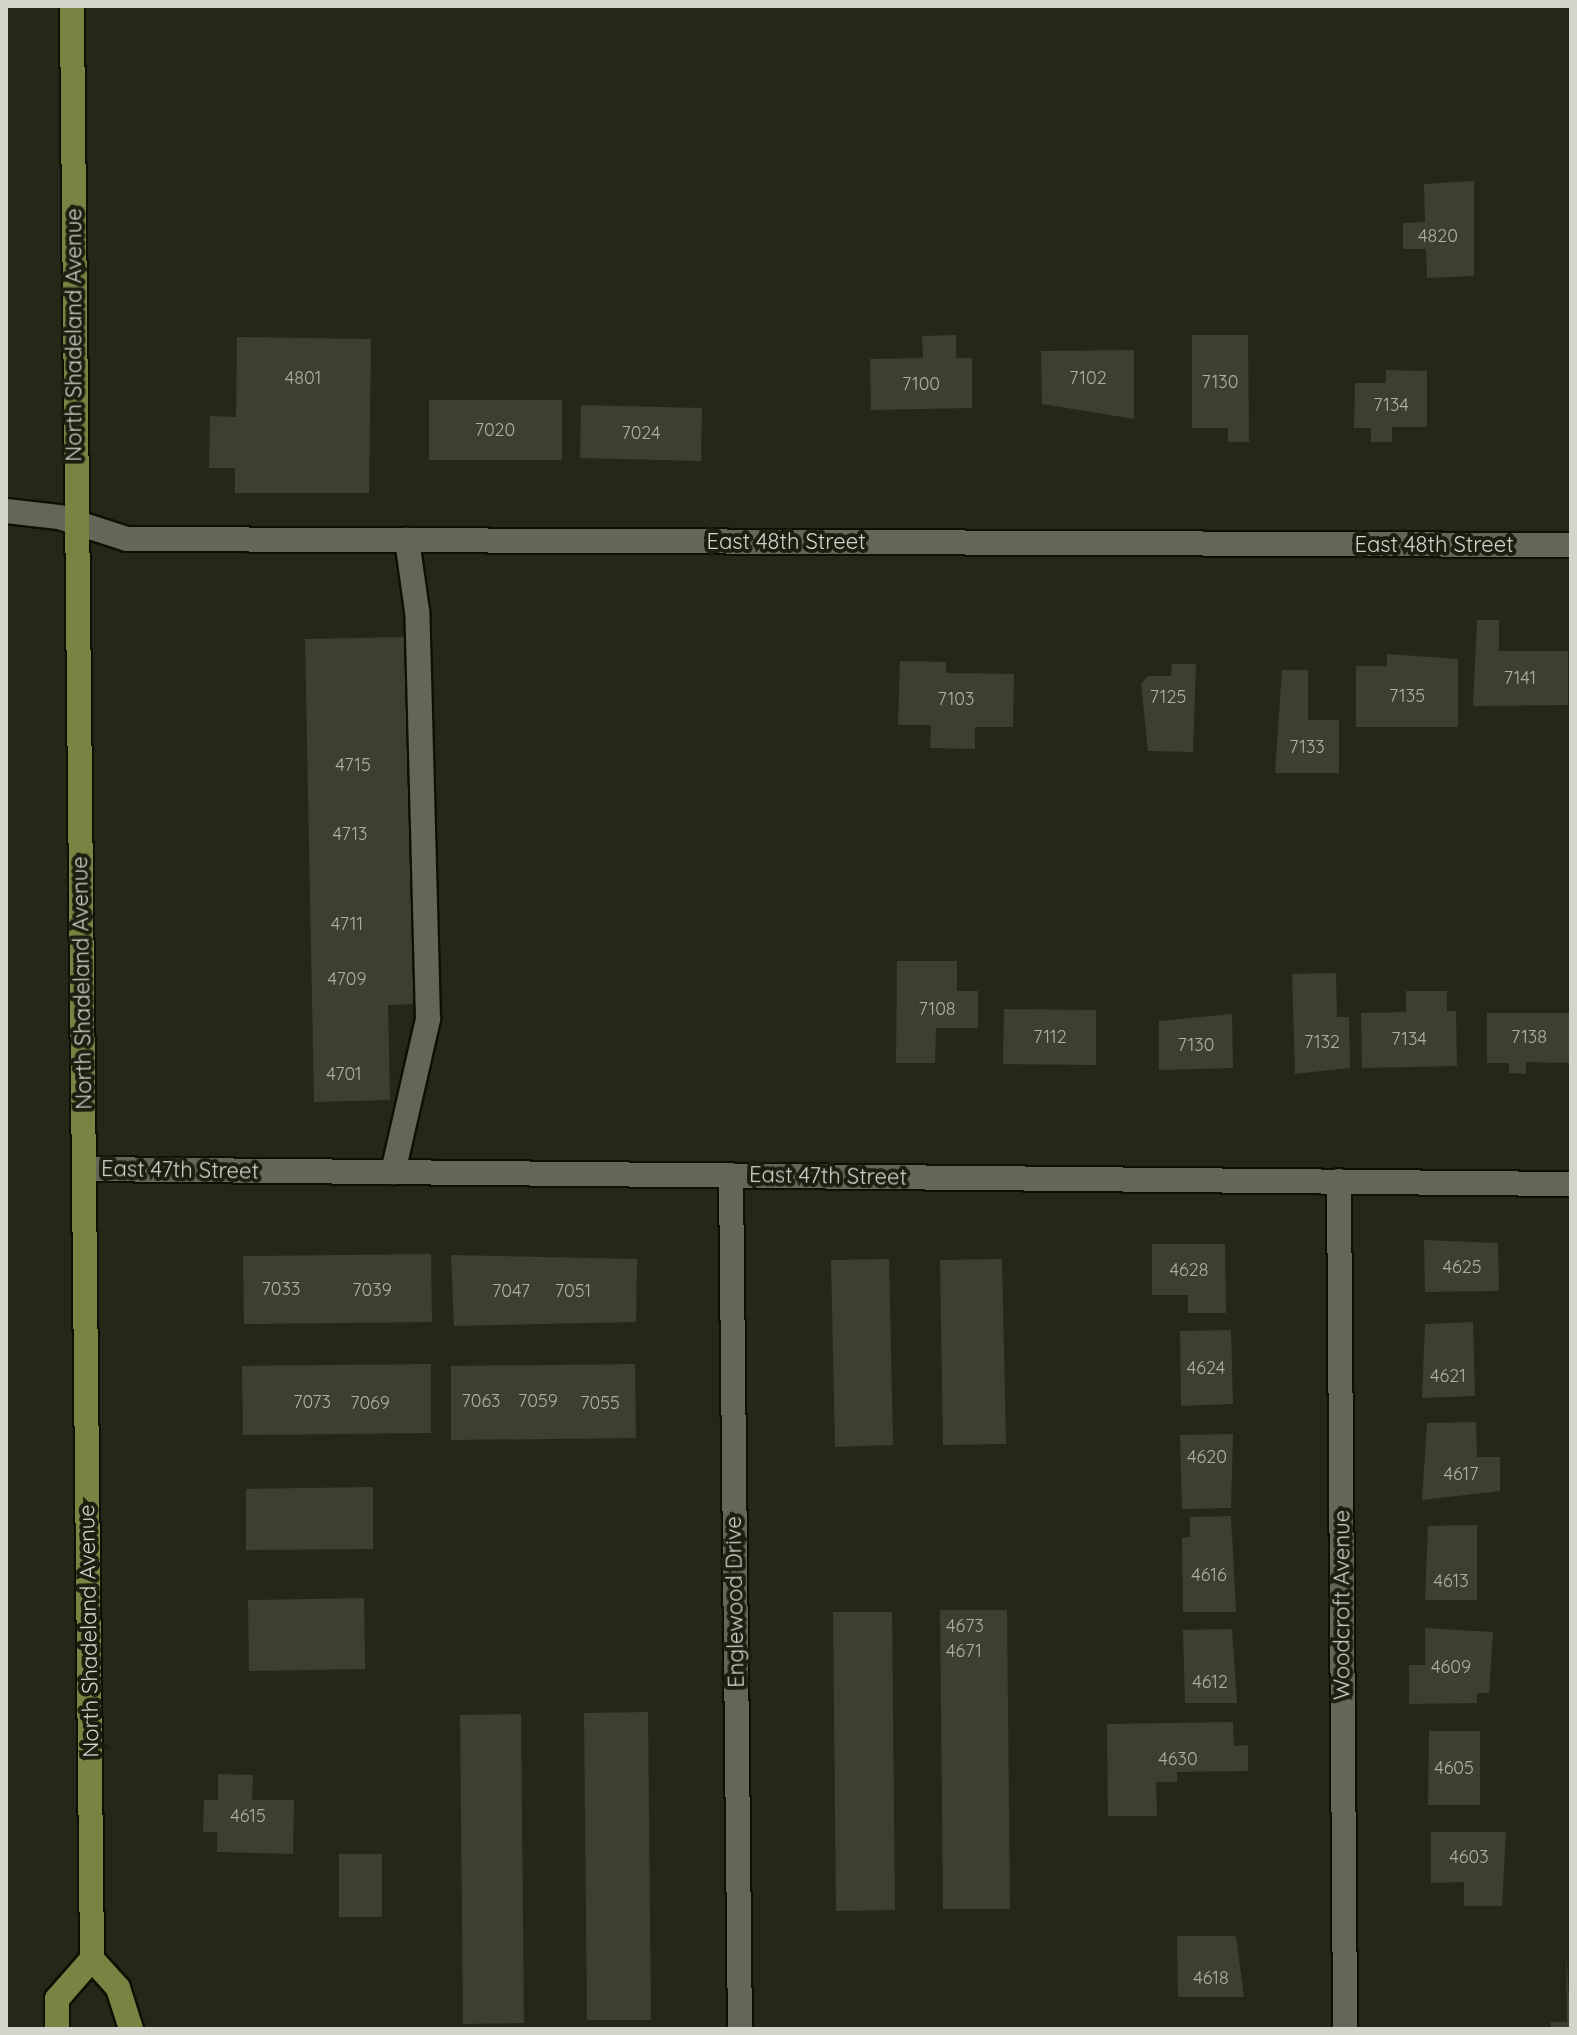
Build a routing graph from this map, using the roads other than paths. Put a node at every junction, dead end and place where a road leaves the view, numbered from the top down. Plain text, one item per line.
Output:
1 (72, 6) edge
2 (6, 511) edge
3 (76, 527) junction
4 (407, 540) junction
5 (1571, 545) edge
6 (85, 1169) junction
7 (393, 1172) junction
8 (731, 1175) junction
9 (1339, 1181) junction
10 (1571, 1184) edge
11 (92, 1959) junction
12 (57, 2029) edge
13 (131, 2029) edge
14 (740, 2029) edge
15 (1345, 2029) edge

1 - 3 main road, North Shadeland Avenue
2 - 3 street, East 48th Street
3 - 4 street, East 48th Street
3 - 6 main road, North Shadeland Avenue
4 - 5 street, East 48th Street
4 - 7 street
6 - 7 street, East 47th Street
6 - 11 main road, North Shadeland Avenue
7 - 8 street, East 47th Street
8 - 9 street, East 47th Street
8 - 14 street, Englewood Drive
9 - 10 street, East 47th Street
9 - 15 street, Woodcroft Avenue
11 - 12 main road
11 - 13 main road

